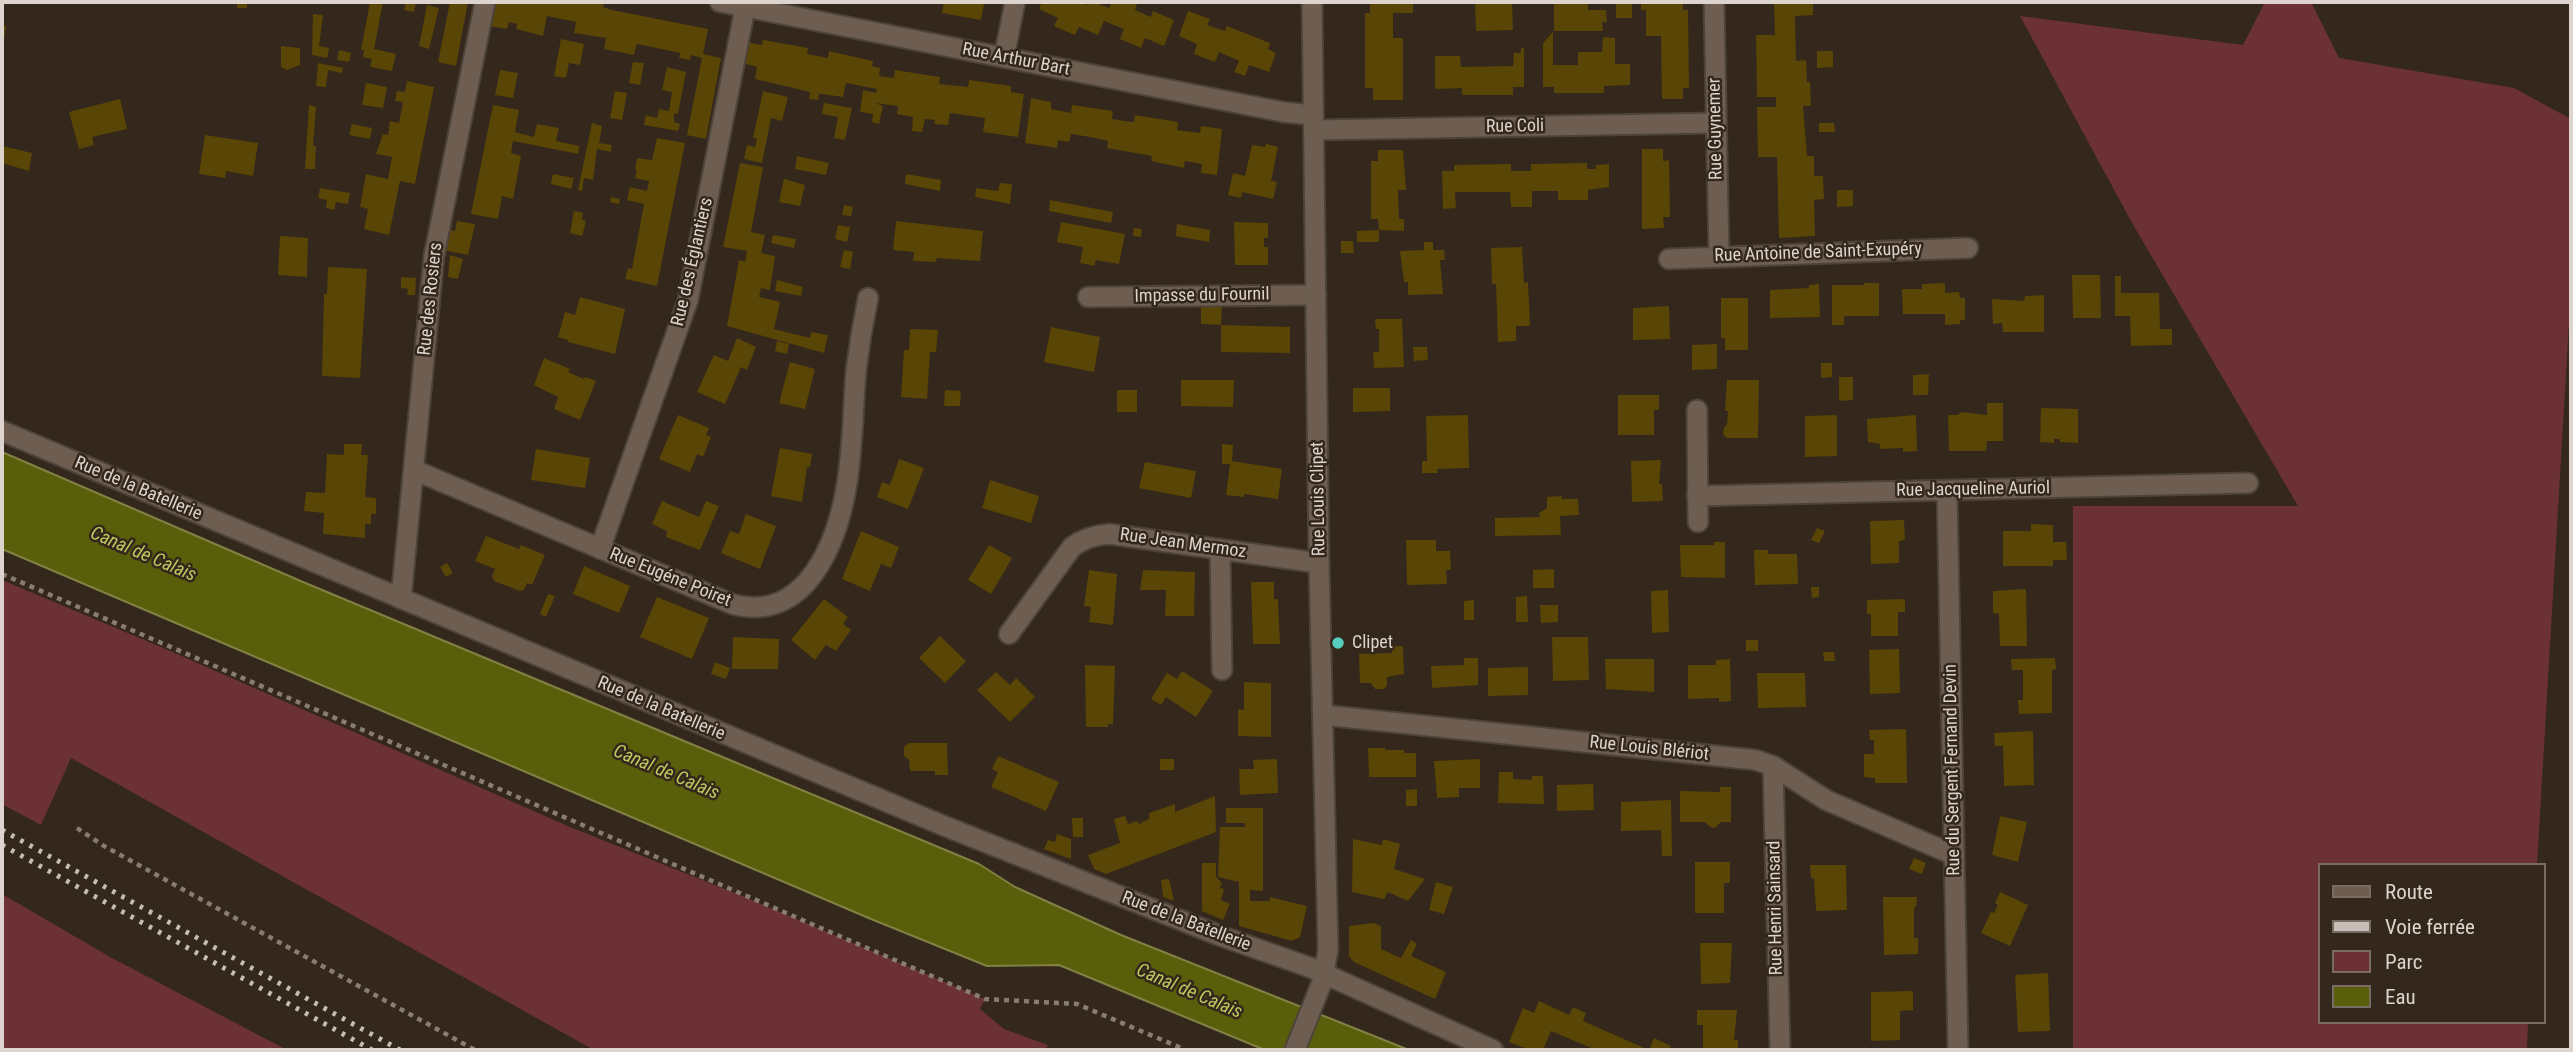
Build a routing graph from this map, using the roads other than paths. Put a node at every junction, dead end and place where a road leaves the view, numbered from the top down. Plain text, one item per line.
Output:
1 (485, 2) edge
2 (720, 2) edge
3 (1014, 2) edge
4 (1312, 2) edge
5 (1714, 2) edge
6 (745, 8) junction
7 (1004, 57) junction
8 (1313, 122) junction
9 (1715, 123) junction
10 (1968, 247) dead end
11 (1719, 257) junction
12 (1668, 259) dead end
13 (1316, 295) junction
14 (1088, 297) dead end
15 (868, 298) dead end
16 (1697, 410) dead end
17 (2, 432) edge
18 (414, 470) junction
19 (2248, 483) dead end
20 (1947, 491) junction
21 (1698, 496) junction
22 (1698, 522) dead end
23 (600, 549) junction
24 (1220, 549) junction
25 (1319, 563) junction
26 (401, 599) junction
27 (1009, 634) dead end
28 (1222, 670) dead end
29 (1323, 715) junction
30 (1773, 766) junction
31 (1954, 855) junction
32 (1324, 974) junction
33 (1294, 1050) edge
34 (1493, 1050) edge
35 (1780, 1050) edge
36 (1958, 1050) edge

1 - 18 street, Rue des Rosiers
2 - 6 street, Rue Arthur Bart
3 - 7 street
4 - 8 street, Rue Louis Clipet
5 - 9 street, Rue Guynemer
6 - 7 street, Rue Arthur Bart
6 - 23 street, Rue des Églantiers
7 - 8 street, Rue Arthur Bart
8 - 9 street, Rue Coli
8 - 13 street, Rue Louis Clipet
9 - 11 street, Rue Guynemer
10 - 11 street, Rue Antoine de Saint-Exupéry
11 - 12 street, Rue Antoine de Saint-Exupéry
13 - 14 street, Impasse du Fournil
13 - 25 street, Rue Louis Clipet
15 - 23 street, Rue Eugéne Poiret
16 - 21 street
17 - 26 street, Rue de la Batellerie
18 - 23 street, Rue Eugéne Poiret
18 - 26 street, Rue des Rosiers
19 - 20 street, Rue Jacqueline Auriol
20 - 21 street, Rue Jacqueline Auriol
20 - 31 street, Rue du Sergent Fernand Devin
21 - 22 street
24 - 25 street, Rue Jean Mermoz
24 - 27 street, Rue Jean Mermoz
24 - 28 street
25 - 29 street, Rue Louis Clipet
26 - 32 street, Rue de la Batellerie
29 - 30 street, Rue Louis Blériot
29 - 32 street, Rue Louis Clipet
30 - 31 street, Rue Louis Blériot
30 - 35 street, Rue Henri Sainsard
31 - 36 street, Rue du Sergent Fernand Devin
32 - 33 street, Rue Louis Clipet
32 - 34 street, Rue de la Batellerie

